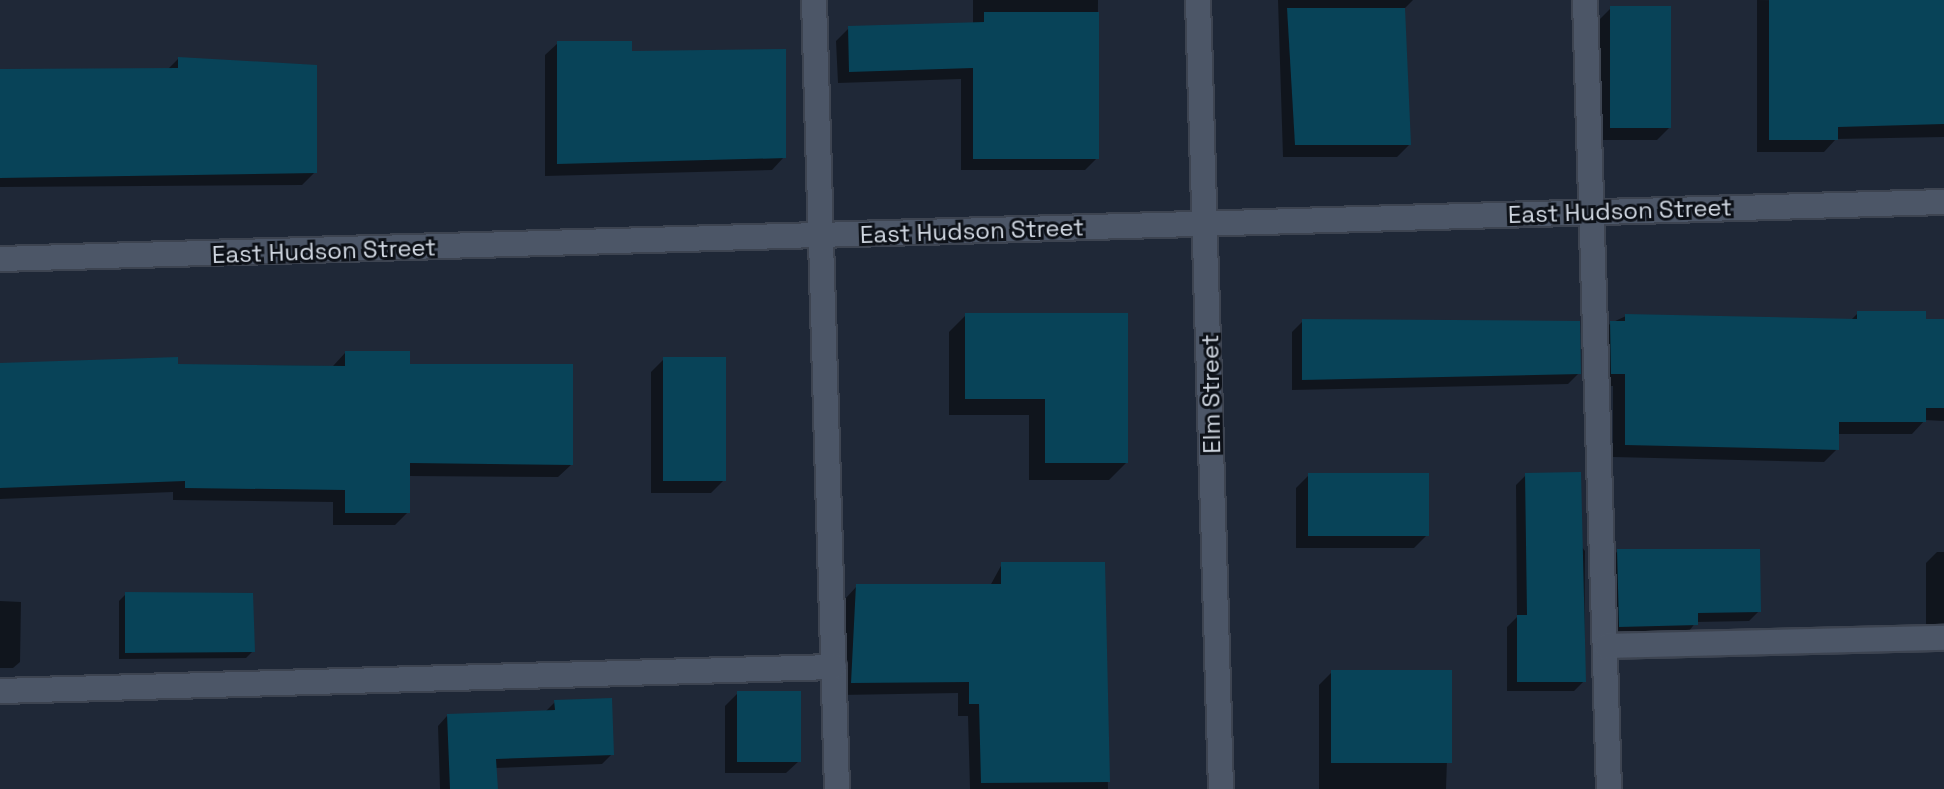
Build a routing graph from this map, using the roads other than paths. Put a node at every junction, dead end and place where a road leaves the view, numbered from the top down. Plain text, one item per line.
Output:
1 (814, 0) edge
2 (1198, 0) edge
3 (1585, 0) edge
4 (1944, 202) edge
5 (1592, 212) junction
6 (1206, 223) junction
7 (821, 237) junction
8 (0, 259) edge
9 (1944, 638) edge
10 (1606, 646) junction
11 (834, 667) junction
12 (0, 691) edge
13 (837, 789) edge
14 (1221, 789) edge
15 (1609, 789) edge

1 - 7 street
2 - 6 street, Elm Street
3 - 5 street
4 - 5 street, East Hudson Street
5 - 6 street, East Hudson Street
5 - 10 street
6 - 7 street, East Hudson Street
6 - 14 street, Elm Street
7 - 8 street, East Hudson Street
7 - 11 street
9 - 10 street
10 - 15 street
11 - 12 street
11 - 13 street

